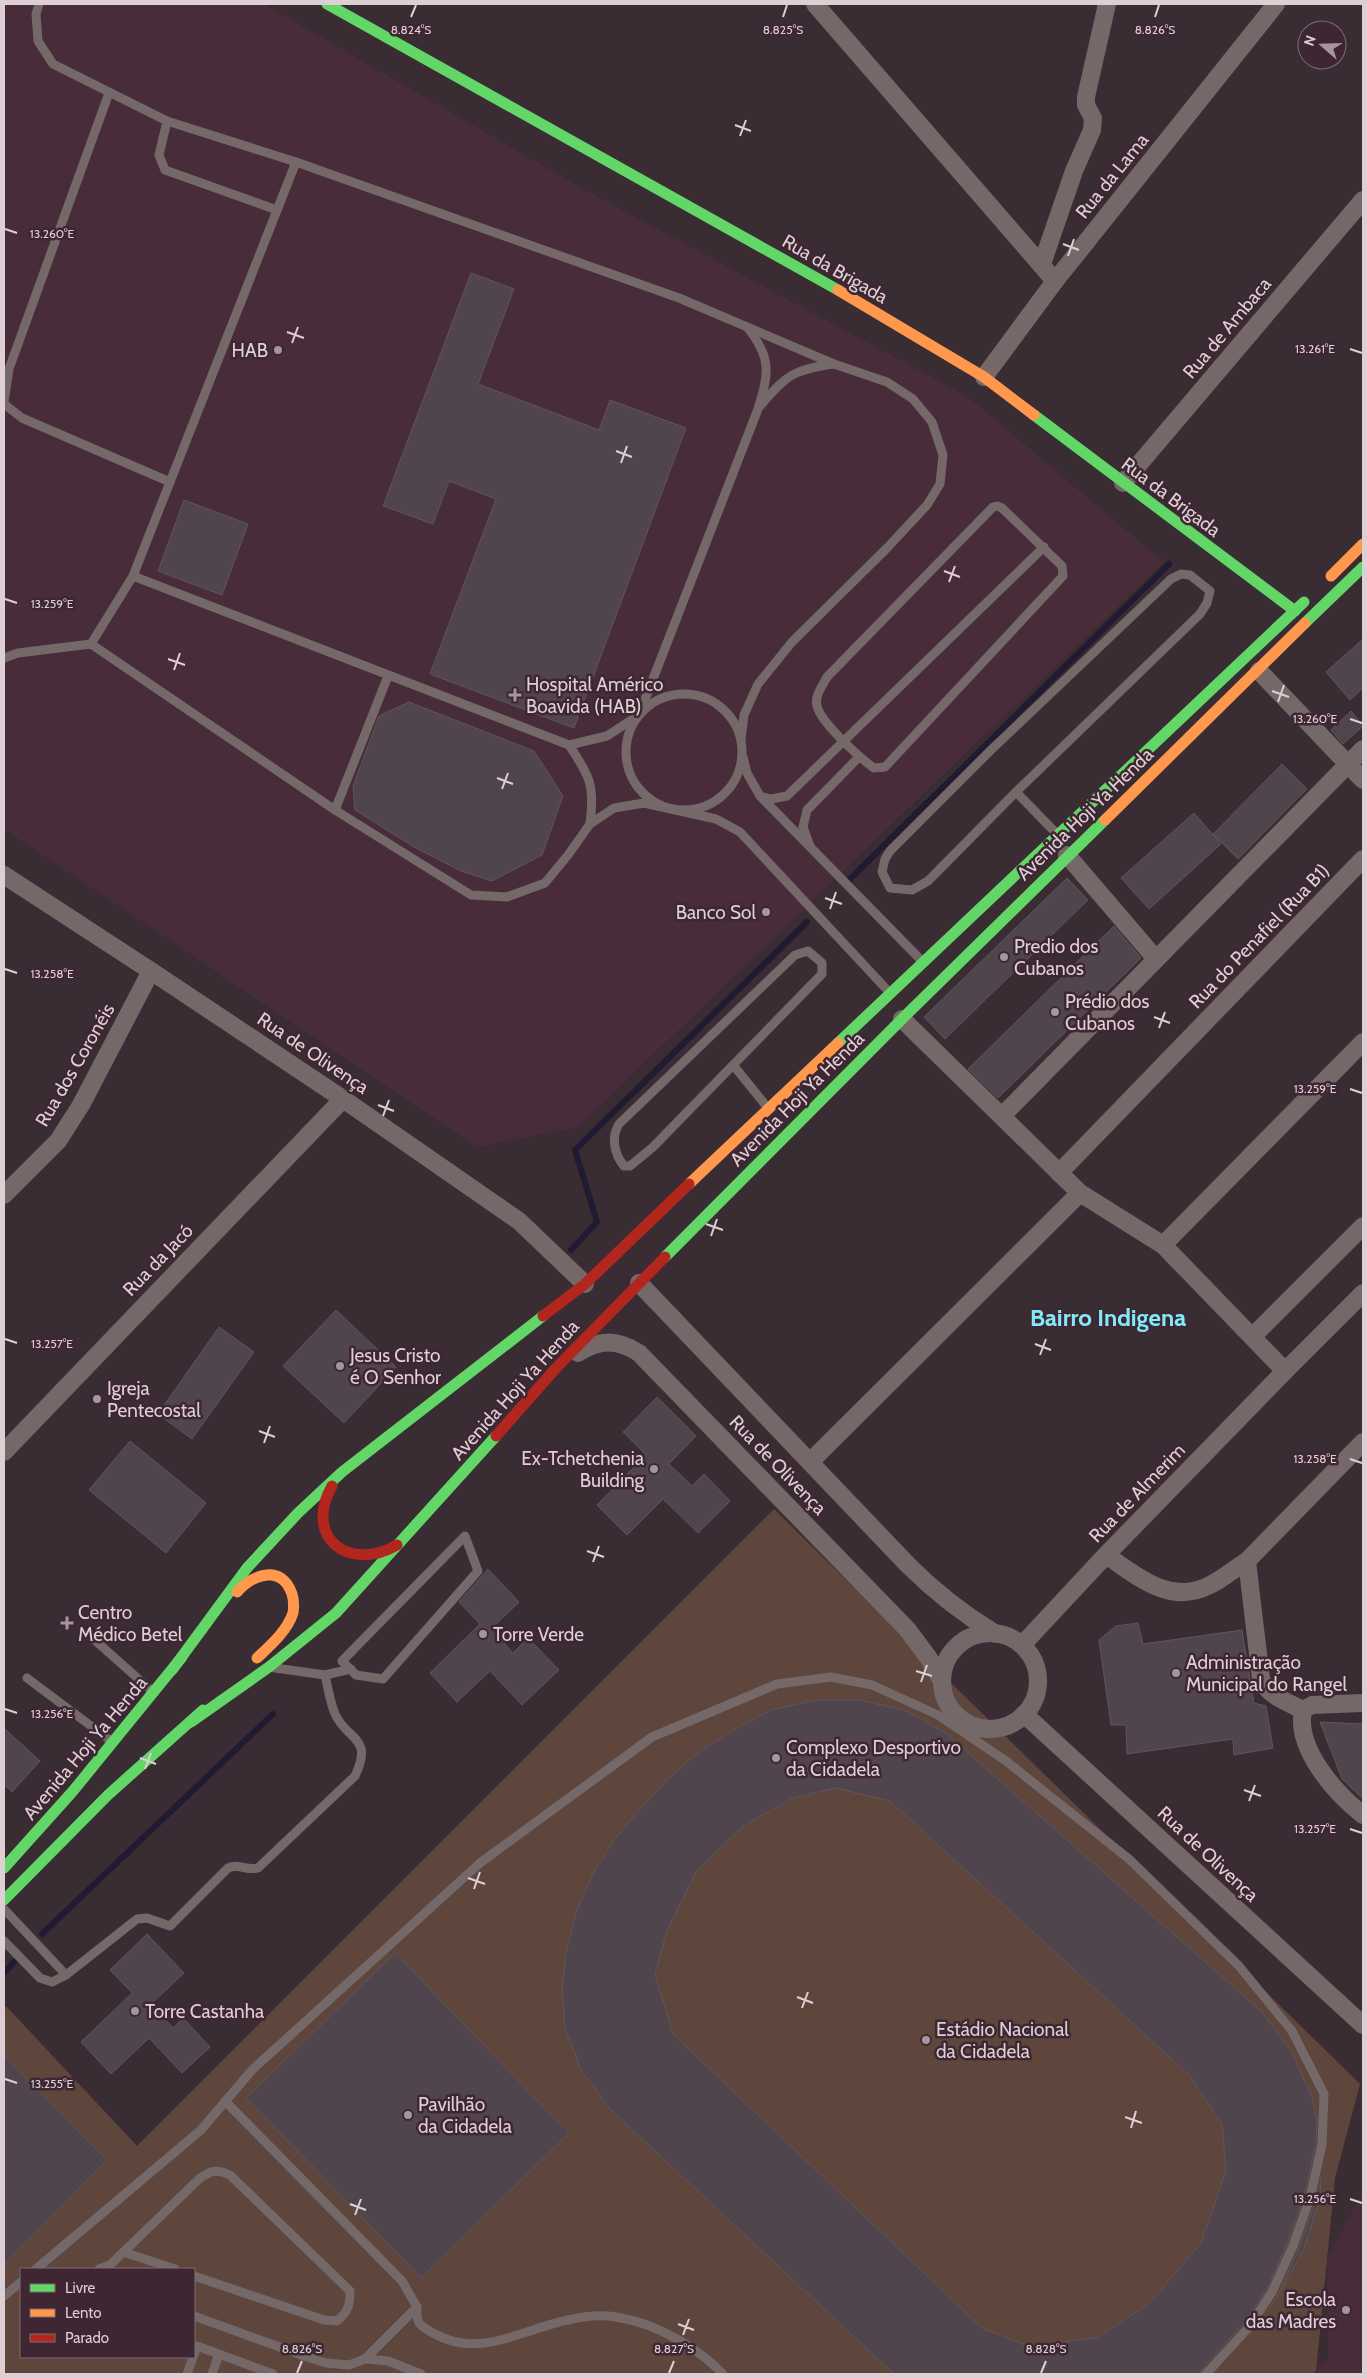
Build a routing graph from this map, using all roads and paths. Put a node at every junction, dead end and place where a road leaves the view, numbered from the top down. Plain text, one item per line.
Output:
1 (39, 4) edge
2 (327, 4) edge
3 (815, 4) edge
4 (1107, 4) edge
5 (1276, 4) edge
6 (109, 92) junction
7 (167, 121) junction
8 (296, 162) junction
9 (1363, 200) edge
10 (277, 210) junction
11 (1042, 264) junction
12 (1055, 281) junction
13 (746, 326) junction
14 (834, 364) junction
15 (6, 368) edge
16 (984, 377) junction
17 (4, 403) edge
18 (758, 409) junction
19 (170, 482) junction
20 (1123, 483) junction
21 (1363, 544) edge
22 (1044, 547) junction
23 (1363, 567) edge
24 (133, 576) junction
25 (1295, 611) junction
26 (91, 644) junction
27 (4, 658) edge
28 (1259, 671) junction
29 (388, 676) junction
30 (639, 715) junction
31 (741, 740) junction
32 (843, 740) junction
33 (569, 745) junction
34 (1363, 749) edge
35 (742, 755) junction
36 (859, 757) junction
37 (1348, 764) junction
38 (1363, 780) edge
39 (1016, 792) junction
40 (760, 796) junction
41 (335, 810) junction
42 (678, 811) junction
43 (590, 824) junction
44 (1057, 834) junction
45 (812, 851) junction
46 (1068, 855) junction
47 (1363, 859) edge
48 (4, 875) edge
49 (1156, 960) junction
50 (924, 963) junction
51 (152, 971) junction
52 (891, 994) junction
53 (902, 1019) junction
54 (1363, 1042) edge
55 (734, 1066) junction
56 (342, 1099) junction
57 (767, 1108) junction
58 (1002, 1116) junction
59 (1059, 1173) junction
60 (1080, 1193) junction
61 (4, 1195) edge
62 (1363, 1226) edge
63 (1162, 1245) junction
64 (639, 1283) junction
65 (585, 1284) junction
66 (1363, 1294) edge
67 (1252, 1338) junction
68 (556, 1367) junction
69 (1286, 1371) junction
70 (1363, 1442) edge
71 (4, 1452) edge
72 (810, 1461) junction
73 (342, 1472) junction
74 (403, 1541) junction
75 (1106, 1554) junction
76 (1247, 1561) junction
77 (996, 1634) junction
78 (89, 1635) dead end
79 (1022, 1645) junction
80 (269, 1667) junction
81 (350, 1669) junction
82 (172, 1670) junction
83 (325, 1675) junction
84 (27, 1678) dead end
85 (942, 1681) junction
86 (154, 1692) junction
87 (1363, 1703) edge
88 (1303, 1710) junction
89 (1024, 1714) junction
90 (191, 1722) junction
91 (114, 1743) junction
92 (1363, 1815) edge
93 (4, 1868) edge
94 (4, 1900) edge
95 (4, 1909) edge
96 (4, 1941) edge
97 (66, 1975) junction
98 (1363, 2025) edge
99 (225, 2101) junction
100 (123, 2252) junction
101 (37, 2268) edge
102 (102, 2268) edge
103 (172, 2268) edge
104 (195, 2276) edge
105 (20, 2283) edge
106 (20, 2288) edge
107 (4, 2296) edge
108 (417, 2307) junction
109 (195, 2316) edge
110 (195, 2353) edge
111 (219, 2354) junction
112 (193, 2358) edge
113 (366, 2359) junction
114 (187, 2374) edge
115 (212, 2374) edge
116 (273, 2374) edge
117 (421, 2374) edge
118 (722, 2374) edge
119 (1206, 2374) edge

1 - 6 lane
2 - 16 main road, Rua da Brigada
3 - 11 street
4 - 11 street
5 - 12 street, Rua da Lama
6 - 7 lane
6 - 15 lane
7 - 8 lane
7 - 10 lane
8 - 10 lane
8 - 13 lane
9 - 20 street, Rua de Ambaca
10 - 19 lane
11 - 12 street
12 - 16 street, Rua da Lama
13 - 14 lane
13 - 18 lane
14 - 18 lane
14 - 31 lane
15 - 17 lane
16 - 20 main road, Rua da Brigada
17 - 19 lane
18 - 30 lane
19 - 24 lane
20 - 25 main road, Rua da Brigada
21 - 25 main road, Avenida Hoji Ya Henda
22 - 32 lane
22 - 32 lane
22 - 36 lane
23 - 28 main road, Avenida Hoji Ya Henda
24 - 26 lane
24 - 29 lane
25 - 44 main road, Avenida Hoji Ya Henda
26 - 27 lane
26 - 41 lane
28 - 37 street
28 - 46 main road, Avenida Hoji Ya Henda
29 - 33 lane
29 - 41 lane
30 - 31 lane
30 - 33 lane
30 - 42 lane
31 - 35 lane
32 - 36 lane
32 - 40 lane
33 - 43 lane
34 - 37 street
35 - 40 lane
35 - 42 lane
36 - 45 lane
37 - 38 street
37 - 49 street
39 - 39 lane
39 - 44 lane
40 - 45 lane
41 - 43 lane
42 - 43 lane
42 - 52 lane
44 - 50 main road, Avenida Hoji Ya Henda
45 - 50 lane
46 - 49 street
46 - 53 main road, Avenida Hoji Ya Henda
47 - 59 street, Rua do Penafiel (Rua B1)
48 - 51 street, Rua de Olivença
49 - 58 street
50 - 52 main road, Avenida Hoji Ya Henda
51 - 56 street, Rua de Olivença
51 - 61 street, Rua dos Coronéis
52 - 57 main road, Avenida Hoji Ya Henda
53 - 58 street
53 - 64 main road, Avenida Hoji Ya Henda
54 - 63 street
55 - 55 lane
55 - 57 lane
56 - 65 street, Rua de Olivença
56 - 71 street, Rua da Jacó
57 - 65 main road, Avenida Hoji Ya Henda
58 - 59 street
59 - 60 street
60 - 63 street
60 - 72 street
62 - 67 street
63 - 67 street
64 - 68 main road, Avenida Hoji Ya Henda
64 - 72 street
65 - 73 main road, Avenida Hoji Ya Henda
66 - 69 street, Rua de Almerim
67 - 69 street
68 - 74 main road, Avenida Hoji Ya Henda
68 - 85 street, Rua de Olivença
69 - 75 street, Rua de Almerim
70 - 76 street
72 - 77 street
73 - 74 main road
73 - 82 main road
74 - 80 main road, Avenida Hoji Ya Henda
75 - 76 street
75 - 79 street, Rua de Almerim
76 - 88 street
77 - 79 street
77 - 85 street
78 - 86 lane
79 - 89 street
80 - 83 lane
80 - 90 main road, Avenida Hoji Ya Henda
81 - 81 lane
81 - 83 lane
82 - 86 main road, Avenida Hoji Ya Henda
82 - 90 main road
83 - 97 lane
84 - 91 lane
85 - 89 street
86 - 91 main road, Avenida Hoji Ya Henda
87 - 88 street
88 - 92 street
89 - 98 street, Rua de Olivença
90 - 94 main road
91 - 93 main road, Avenida Hoji Ya Henda
95 - 97 lane
96 - 97 lane
99 - 101 lane
99 - 108 lane
99 - 119 lane
100 - 102 lane
100 - 103 lane
100 - 104 lane
105 - 107 lane
106 - 107 lane
108 - 113 lane
108 - 118 lane
109 - 113 lane
110 - 111 lane
111 - 115 lane
111 - 116 lane
112 - 114 lane
113 - 117 lane

